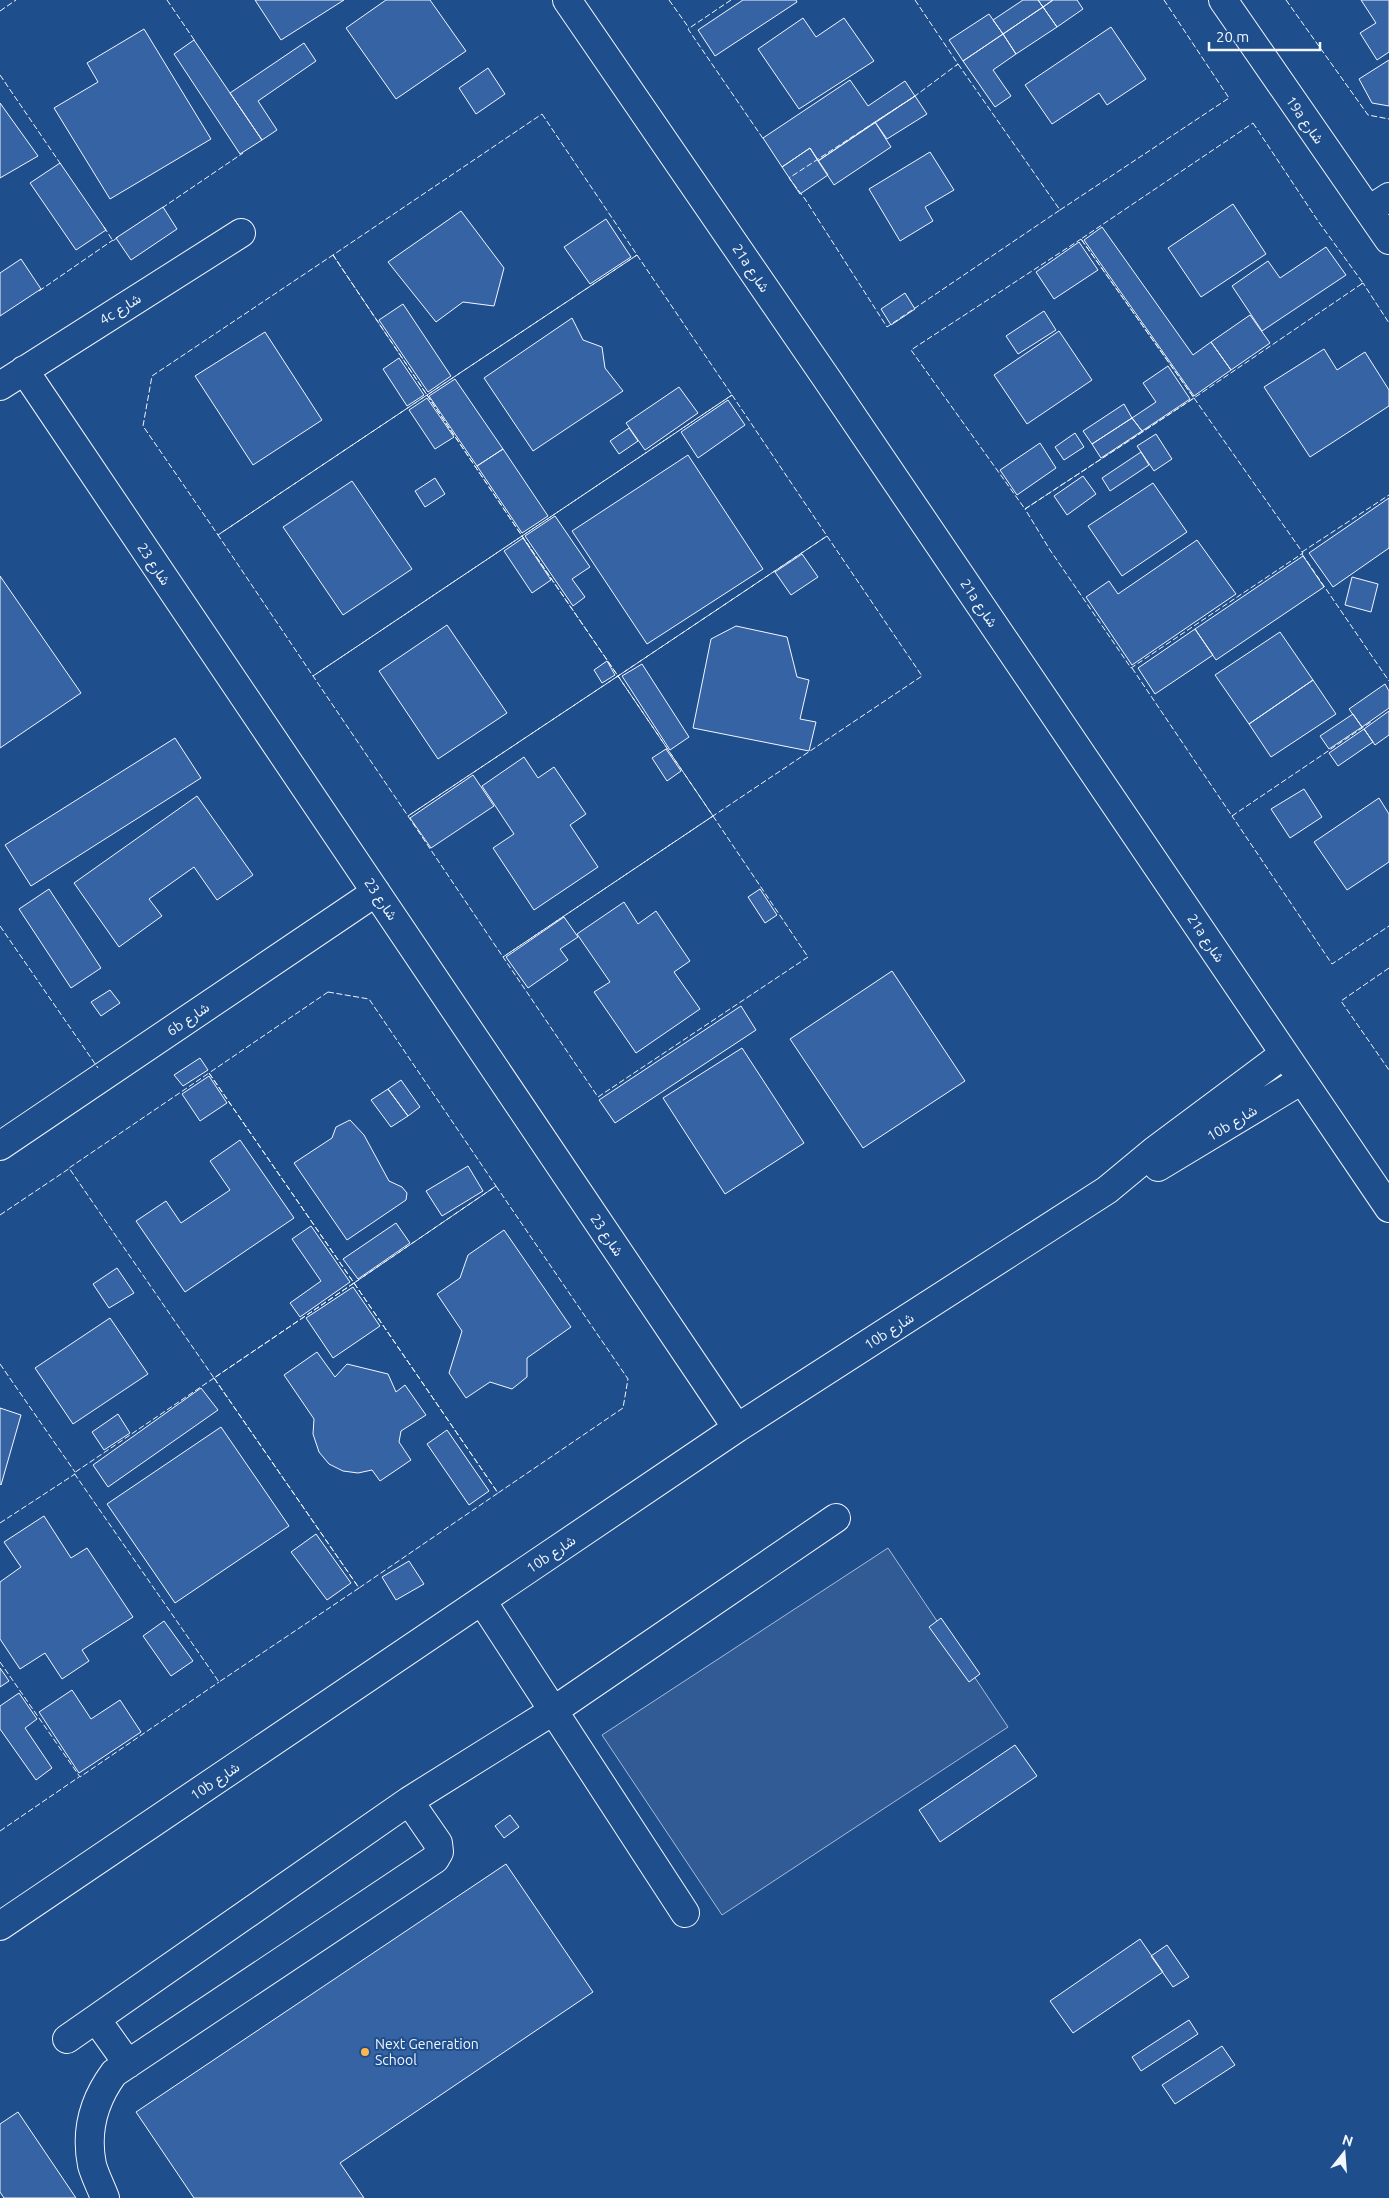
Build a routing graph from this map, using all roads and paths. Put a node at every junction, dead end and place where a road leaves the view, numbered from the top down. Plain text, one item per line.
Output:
1 (567, 0) edge
2 (1223, 0) edge
3 (1379, 203) edge
4 (241, 233) dead end
5 (1389, 240) edge
6 (24, 370) junction
7 (0, 386) edge
8 (376, 892) junction
9 (1284, 1054) junction
10 (1302, 1080) junction
11 (0, 1146) edge
12 (1107, 1190) junction
13 (1389, 1208) edge
14 (737, 1428) junction
15 (836, 1518) dead end
16 (482, 1601) junction
17 (553, 1711) junction
18 (409, 1801) junction
19 (685, 1914) dead end
20 (0, 1926) edge
21 (96, 2019) junction
22 (67, 2039) dead end
23 (128, 2064) junction
24 (105, 2198) edge

1 - 9 street, 21a شارع
2 - 3 street, 19a شارع
3 - 5 street, 19a شارع
4 - 6 street, 4c شارع
6 - 7 street, 4c شارع
6 - 8 street, شارع 23
8 - 11 street, 6b شارع
8 - 14 street, شارع 23
9 - 10 street, 21a شارع
9 - 12 street, 10b شارع
10 - 12 street, 10b شارع
10 - 13 street, 21a شارع
12 - 14 street, 10b شارع
14 - 16 street, 10b شارع
15 - 17 street
16 - 17 street
16 - 20 street, 10b شارع
17 - 18 street
17 - 19 street
18 - 21 street
18 - 23 street
21 - 22 street
21 - 23 street
23 - 24 street

